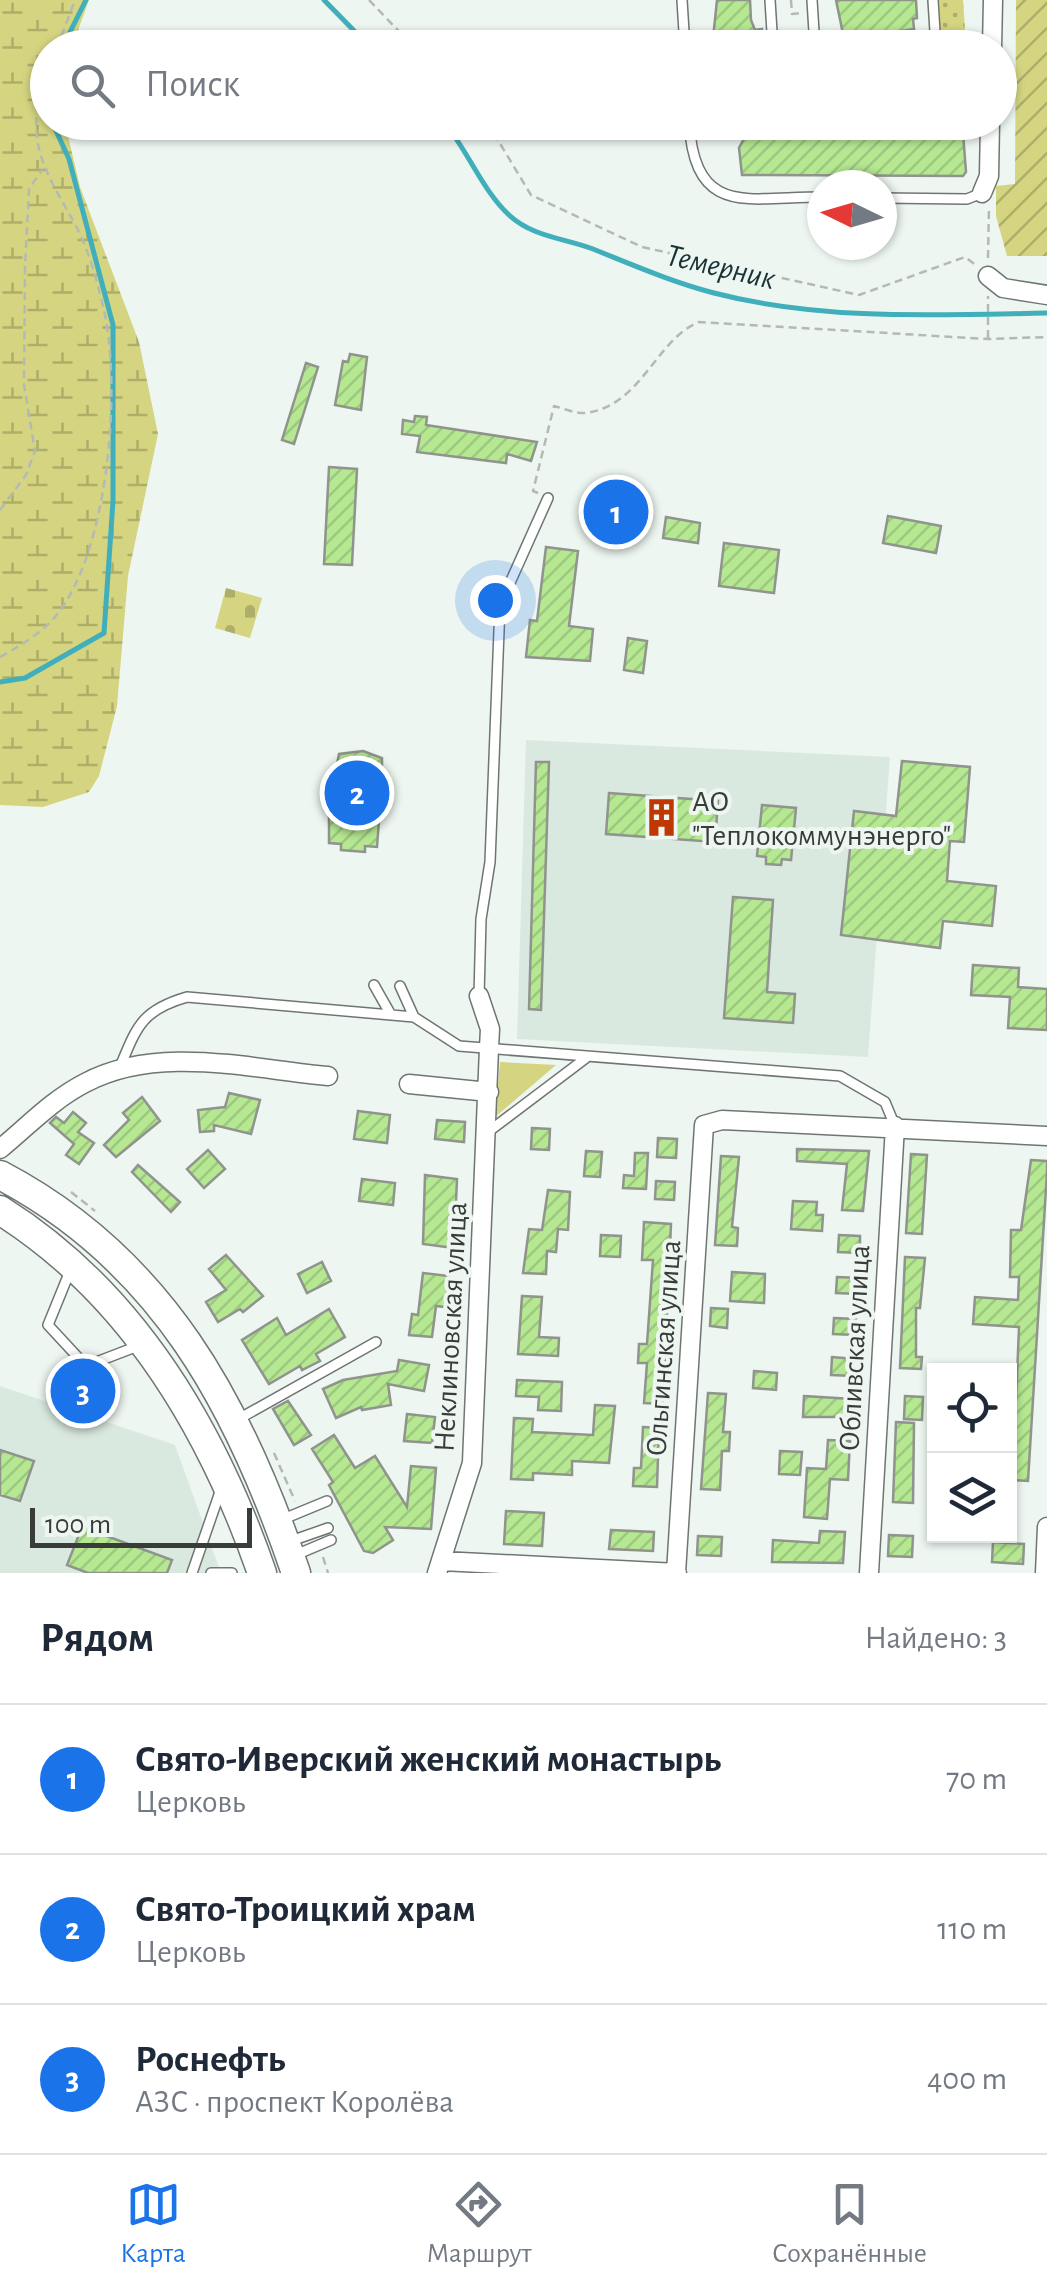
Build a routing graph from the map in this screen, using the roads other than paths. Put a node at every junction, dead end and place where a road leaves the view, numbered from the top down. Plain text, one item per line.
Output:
1 (682, 0) edge
2 (770, 0) edge
3 (812, 0) edge
4 (934, 0) edge
5 (990, 0) edge
6 (684, 30) edge
7 (772, 30) edge
8 (814, 30) edge
9 (935, 30) edge
10 (989, 30) edge
11 (691, 140) edge
12 (989, 140) edge
13 (986, 184) joint
14 (807, 197) edge
15 (897, 198) edge
16 (988, 276) road end
17 (1047, 294) edge
18 (548, 498) road end
19 (374, 985) dead end
20 (400, 986) dead end
21 (478, 996) joint
22 (391, 1015) junction
23 (414, 1017) junction
24 (490, 1048) junction
25 (586, 1058) junction
26 (120, 1067) junction
27 (328, 1076) dead end
28 (409, 1084) dead end
29 (488, 1092) junction
30 (894, 1126) junction
31 (486, 1133) junction
32 (1047, 1136) edge
33 (0, 1149) edge
34 (0, 1174) edge
35 (0, 1210) edge
36 (72, 1264) junction
37 (376, 1342) dead end
38 (145, 1343) junction
39 (233, 1422) junction
40 (224, 1482) junction
41 (327, 1501) dead end
42 (328, 1528) dead end
43 (1047, 1528) edge
44 (331, 1540) dead end
45 (288, 1549) edge
46 (439, 1567) edge
47 (488, 1569) edge
48 (192, 1573) edge
49 (211, 1573) edge
50 (232, 1573) edge
51 (262, 1573) edge
52 (677, 1573) edge
53 (869, 1573) edge
54 (1044, 1573) edge

1 - 6 lane
2 - 7 lane
3 - 8 lane
4 - 9 lane
5 - 10 street
11 - 14 lane
12 - 13 street
13 - 15 lane
16 - 17 street
18 - 21 lane
19 - 22 lane
20 - 23 lane
21 - 24 street, Неклиновская улица
22 - 23 lane
22 - 26 lane
23 - 24 lane
24 - 25 lane
24 - 29 street, Неклиновская улица
25 - 30 lane
25 - 31 lane
26 - 27 street
26 - 33 street
28 - 29 street
29 - 31 street, Неклиновская улица
30 - 32 street
30 - 52 street, Ольгинская улица
30 - 53 street, Обливская улица
31 - 46 street, Неклиновская улица
34 - 39 main road
35 - 36 main road
36 - 38 main road
36 - 38 lane
37 - 39 lane
38 - 40 main road
39 - 45 main road
40 - 48 lane
40 - 51 main road
41 - 45 lane
42 - 45 lane
43 - 54 street
44 - 45 lane
46 - 47 street, Неклиновская улица
47 - 52 street, Неклиновская улица
49 - 50 lane

